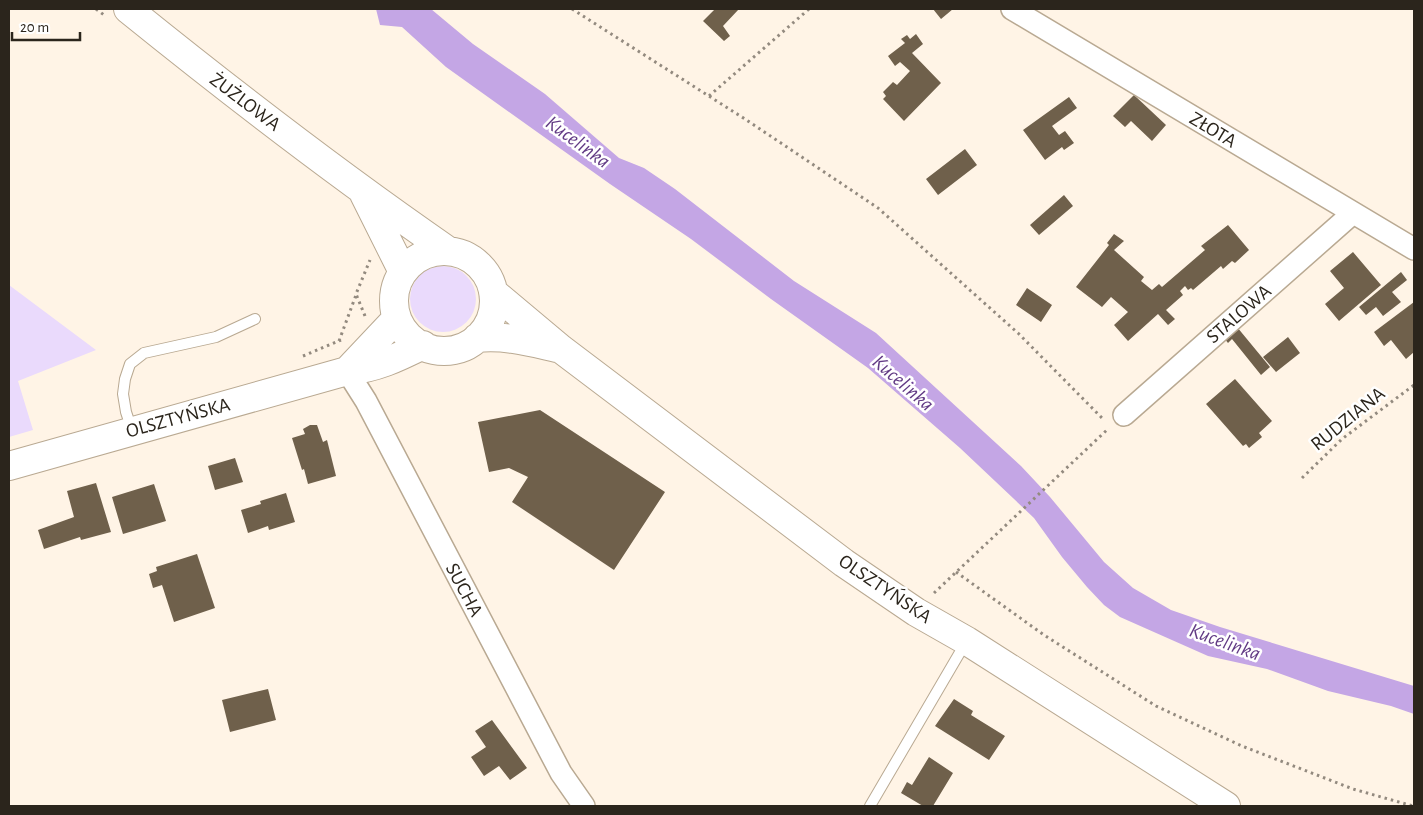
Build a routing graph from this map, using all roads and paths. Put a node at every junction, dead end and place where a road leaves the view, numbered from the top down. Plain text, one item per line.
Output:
1 (96, 9) edge
2 (572, 9) edge
3 (809, 9) edge
4 (1012, 9) edge
5 (120, 15) edge
6 (708, 96) junction
7 (364, 192) junction
8 (1353, 213) junction
9 (1414, 249) edge
10 (446, 250) junction
11 (373, 251) dead end
12 (403, 272) junction
13 (493, 292) junction
14 (356, 294) junction
15 (365, 318) dead end
16 (397, 318) junction
17 (255, 319) dead end
18 (348, 337) dead end
19 (339, 341) junction
20 (473, 347) junction
21 (561, 349) junction
22 (430, 352) junction
23 (298, 358) dead end
24 (347, 372) junction
25 (1414, 385) edge
26 (1117, 421) joint
27 (132, 431) junction
28 (1102, 434) dead end
29 (9, 466) edge
30 (1302, 478) dead end
31 (956, 572) junction
32 (916, 612) junction
33 (967, 641) junction
34 (584, 806) edge
35 (870, 806) edge
36 (1226, 806) edge
37 (1413, 806) edge

1 - 5 path
2 - 6 path
3 - 6 path
4 - 8 street, ZŁOTA
5 - 7 street, ŻUŻLOWA
6 - 26 path
7 - 10 street, ŻUŻLOWA
7 - 12 street, ŻUŻLOWA
8 - 9 street, ZŁOTA
8 - 26 street, STALOWA
10 - 12 street
10 - 13 street
11 - 14 path
12 - 16 street
13 - 20 street
13 - 21 street, OLSZTYŃSKA
14 - 15 path
14 - 19 path
16 - 22 street
16 - 24 street
17 - 27 lane
18 - 19 path
19 - 23 path
20 - 21 street, OLSZTYŃSKA
20 - 22 street
20 - 22 path
21 - 32 street, OLSZTYŃSKA
22 - 24 street, OLSZTYŃSKA
24 - 27 street, OLSZTYŃSKA
24 - 34 street, SUCHA
25 - 30 path, RUDZIANA
27 - 29 street, OLSZTYŃSKA
28 - 31 path
31 - 32 path
31 - 37 path
32 - 33 street, OLSZTYŃSKA
33 - 35 lane
33 - 36 street, OLSZTYŃSKA

